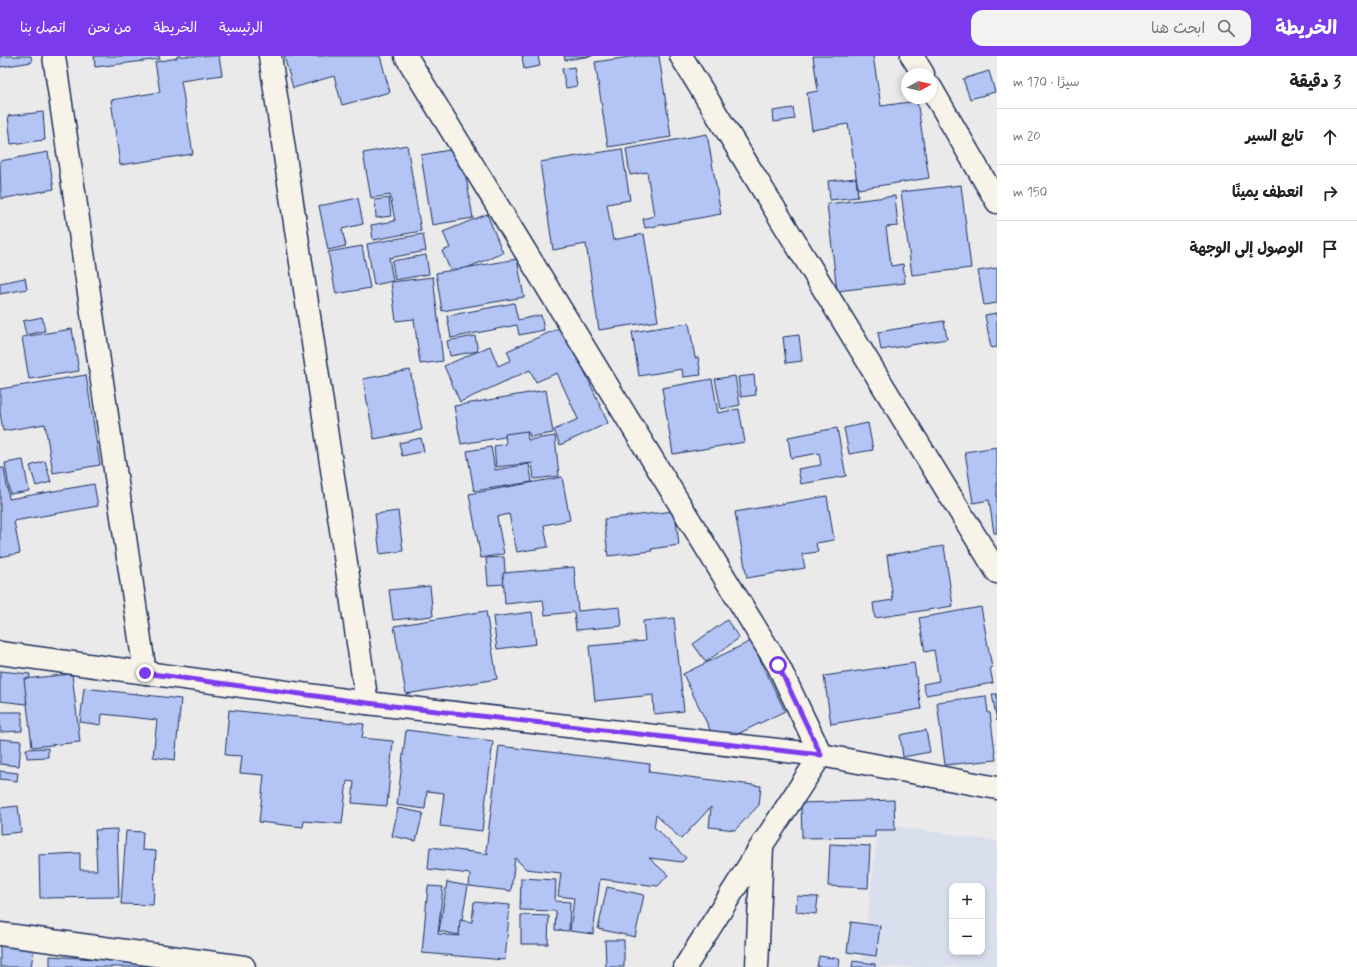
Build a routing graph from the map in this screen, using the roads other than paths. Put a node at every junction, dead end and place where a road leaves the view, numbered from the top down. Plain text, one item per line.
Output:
1 (54, 56) edge
2 (270, 56) edge
3 (406, 56) edge
4 (681, 56) edge
5 (912, 56) edge
6 (919, 68) edge
7 (937, 98) edge
8 (997, 202) edge
9 (997, 572) edge
10 (0, 653) edge
11 (145, 673) junction
12 (367, 703) junction
13 (821, 755) junction
14 (997, 788) edge
15 (762, 845) junction
16 (0, 934) edge
17 (244, 967) edge
18 (685, 967) edge
19 (757, 967) edge

1 - 11 street
2 - 12 street
3 - 13 street
4 - 9 street
5 - 6 street
7 - 8 street
10 - 11 street
11 - 12 street
12 - 13 street
13 - 14 street
13 - 15 street
15 - 18 street
15 - 19 street
16 - 17 street

